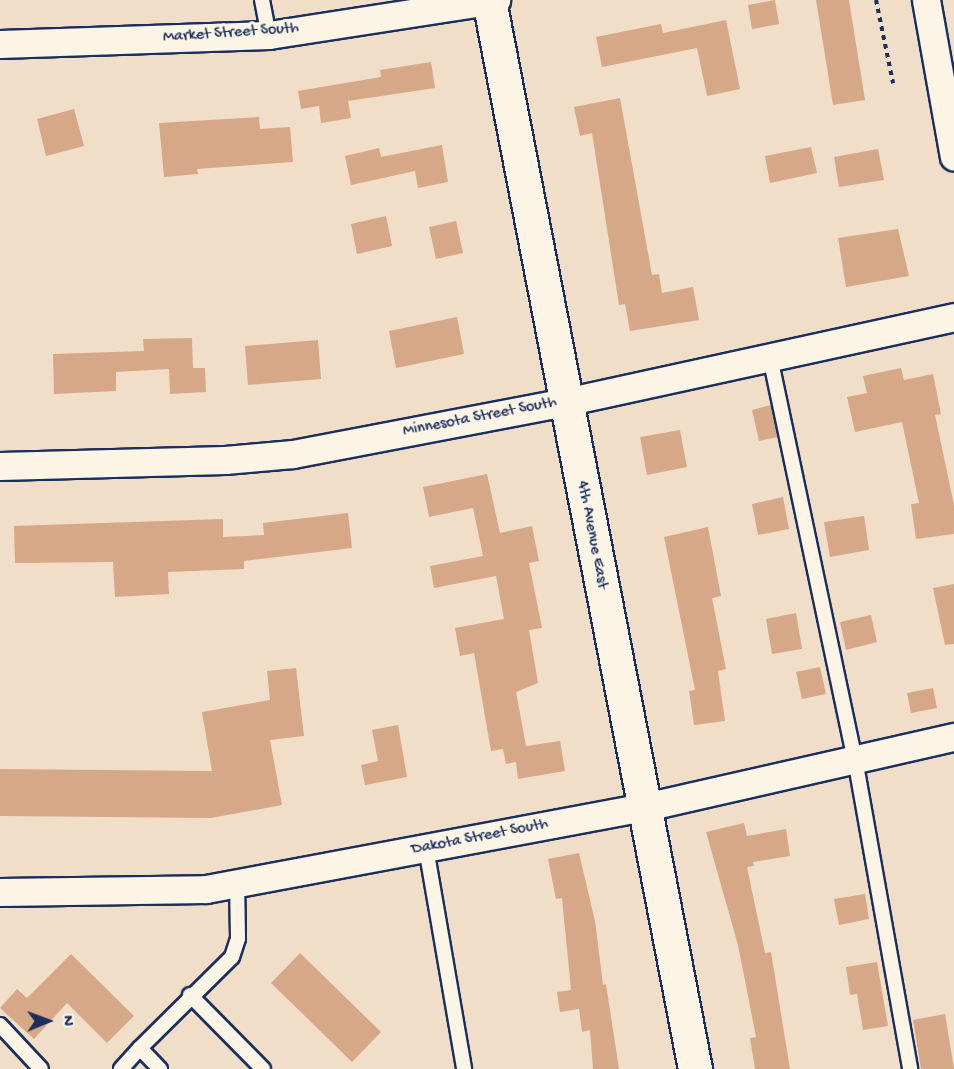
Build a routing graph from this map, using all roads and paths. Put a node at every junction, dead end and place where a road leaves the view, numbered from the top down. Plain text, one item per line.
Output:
1 (262, 0) edge
2 (491, 0) edge
3 (876, 0) edge
4 (926, 0) edge
5 (269, 35) junction
6 (0, 44) edge
7 (893, 83) dead end
8 (954, 158) edge
9 (954, 317) edge
10 (770, 357) junction
11 (565, 402) junction
12 (0, 466) edge
13 (954, 737) edge
14 (855, 759) junction
15 (645, 807) junction
16 (426, 848) junction
17 (237, 884) junction
18 (0, 891) edge
19 (190, 995) junction
20 (0, 1024) edge
21 (140, 1048) junction
22 (41, 1069) edge
23 (121, 1069) edge
24 (160, 1069) edge
25 (264, 1069) edge
26 (464, 1069) edge
27 (695, 1069) edge
28 (910, 1069) edge

1 - 5 lane
2 - 5 street, Market Street South
2 - 11 street, 4th Avenue East
3 - 7 path
4 - 8 street
5 - 6 street, Market Street South
9 - 10 street, Minnesota Street South
10 - 11 street, Minnesota Street South
10 - 14 lane
11 - 12 street, Minnesota Street South
11 - 15 street, 4th Avenue East
13 - 14 street, Dakota Street South
14 - 15 street, Dakota Street South
14 - 28 lane
15 - 16 street, Dakota Street South
15 - 27 street, 4th Avenue East
16 - 17 street, Dakota Street South
16 - 26 lane
17 - 18 street, Dakota Street South
17 - 19 lane
19 - 21 lane
19 - 25 lane
20 - 22 lane
21 - 23 lane
21 - 24 lane

